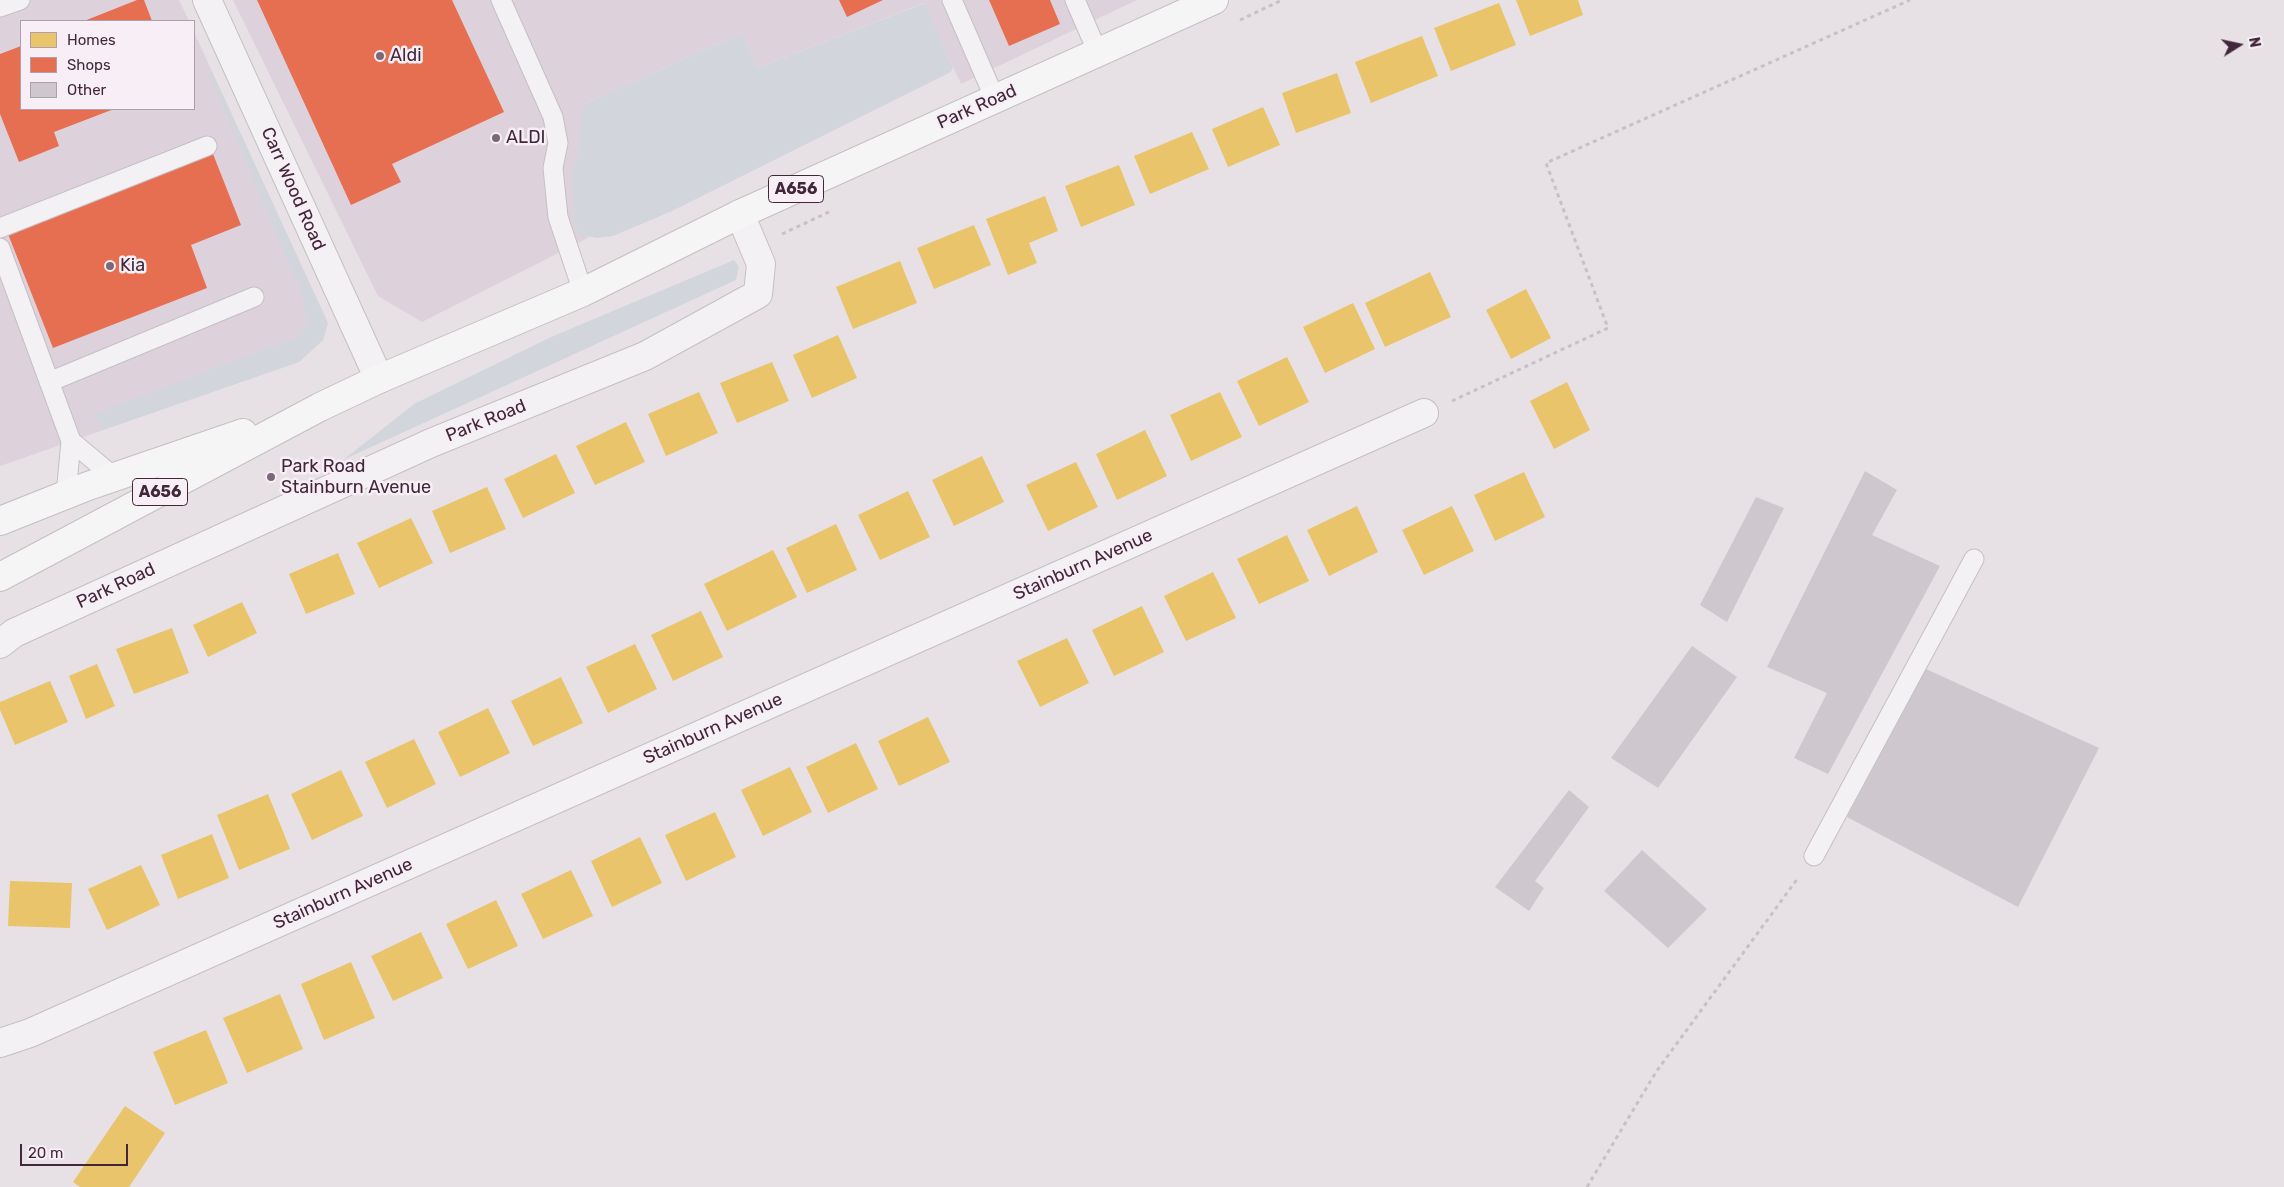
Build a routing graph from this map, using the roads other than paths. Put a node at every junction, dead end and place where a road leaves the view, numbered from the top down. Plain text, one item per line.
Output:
1 (20, 0) edge
2 (208, 0) edge
3 (501, 0) edge
4 (952, 0) edge
5 (1075, 0) edge
6 (1214, 0) edge
7 (0, 7) edge
8 (1177, 8) edge
9 (1098, 53) junction
10 (995, 99) junction
11 (207, 146) dead end
12 (740, 214) junction
13 (0, 228) edge
14 (0, 248) edge
15 (583, 292) junction
16 (254, 297) dead end
17 (380, 379) junction
18 (49, 382) junction
19 (320, 407) junction
20 (1424, 413) road end
21 (71, 441) junction
22 (114, 477) junction
23 (66, 494) junction
24 (0, 521) edge
25 (1974, 559) dead end
26 (0, 577) edge
27 (0, 644) edge
28 (1814, 856) road end
29 (0, 1043) edge

1 - 7 lane
2 - 17 street, Carr Wood Road
3 - 15 lane
4 - 10 lane
5 - 9 lane
6 - 8 main road, Park Road / A656
8 - 9 main road, Park Road / A656
9 - 10 main road, Park Road / A656
10 - 12 main road, Park Road / A656
11 - 13 lane
12 - 15 main road, Park Road / A656
12 - 27 street, Park Road
14 - 18 lane
15 - 17 main road, Park Road / A656
16 - 18 lane
17 - 19 main road, Park Road / A656
18 - 21 lane
19 - 22 main road, Park Road / A656
19 - 26 main road, Park Road / A656
20 - 29 street, Stainburn Avenue
21 - 22 lane
21 - 23 lane
22 - 23 main road, Park Road / A656
23 - 24 main road, Park Road / A656
25 - 28 lane

